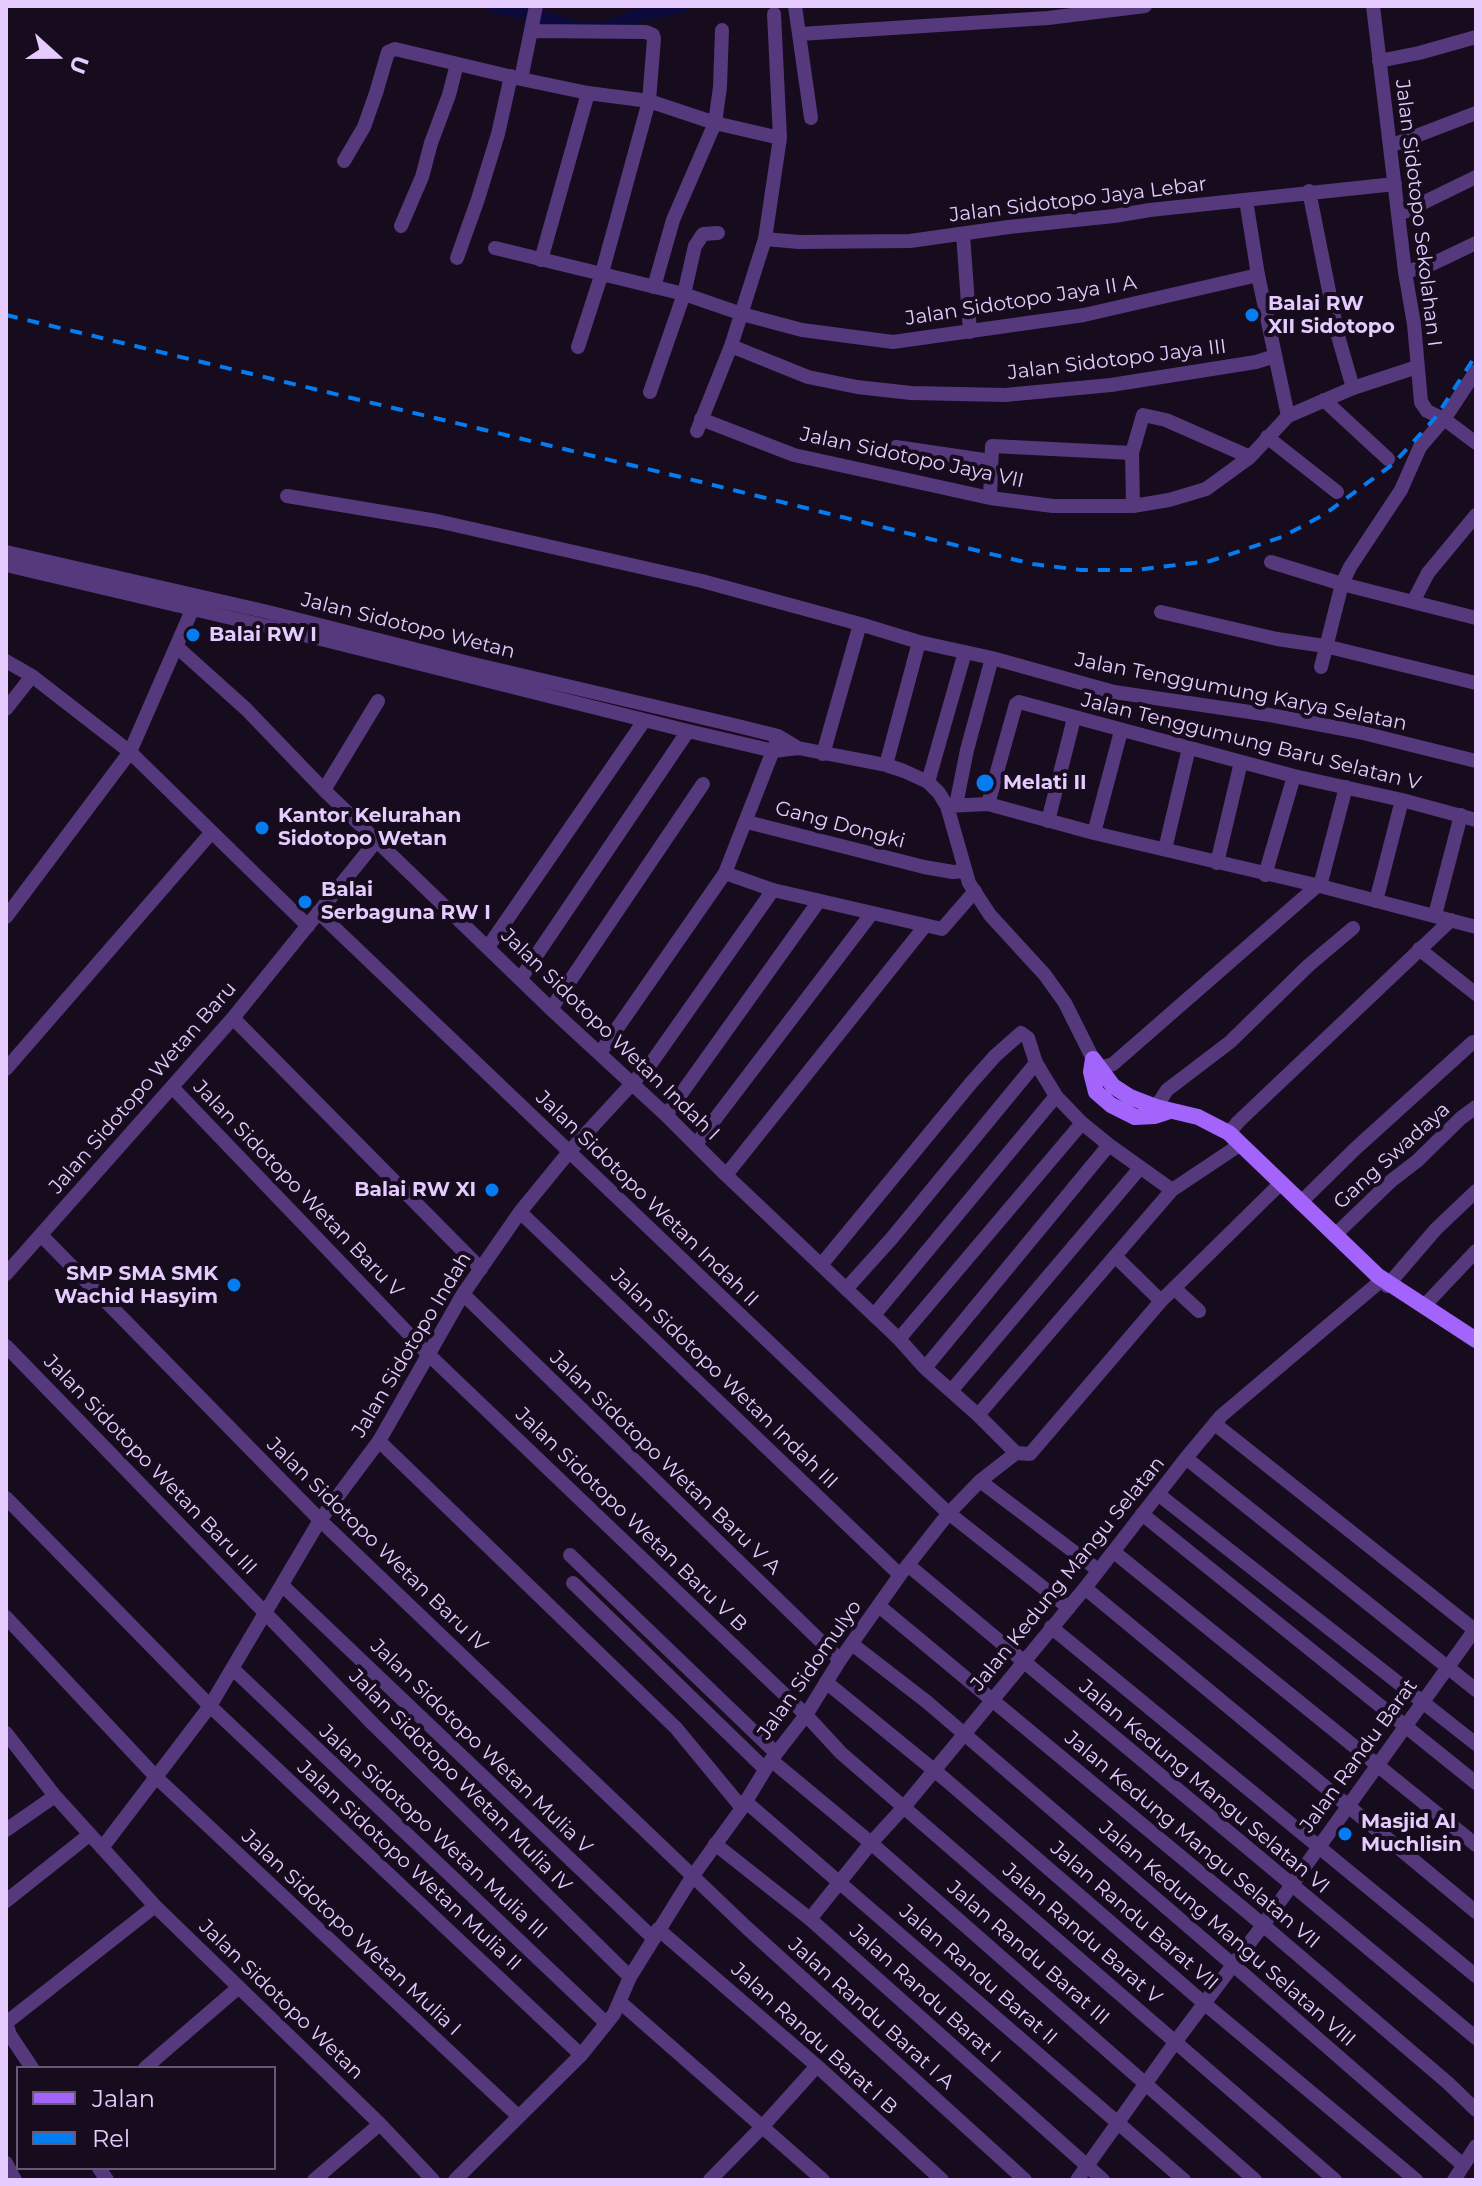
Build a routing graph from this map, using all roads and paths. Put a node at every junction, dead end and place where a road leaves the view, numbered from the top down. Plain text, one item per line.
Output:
1 (536, 6) edge
2 (795, 6) edge
3 (1145, 6) edge
4 (1373, 6) edge
5 (774, 14) dead end
6 (532, 27) junction
7 (722, 30) dead end
8 (800, 34) junction
9 (1476, 37) edge
10 (1379, 61) junction
11 (457, 64) junction
12 (516, 78) junction
13 (588, 93) junction
14 (649, 101) junction
15 (1476, 113) edge
16 (811, 118) dead end
17 (715, 123) junction
18 (780, 138) junction
19 (1390, 146) junction
20 (344, 161) dead end
21 (1476, 177) edge
22 (1395, 184) junction
23 (1309, 191) junction
24 (1246, 200) junction
25 (1398, 215) junction
26 (401, 226) dead end
27 (718, 233) dead end
28 (963, 234) junction
29 (765, 239) junction
30 (1476, 243) edge
31 (495, 248) dead end
32 (457, 258) dead end
33 (541, 260) junction
34 (1405, 272) junction
35 (602, 273) junction
36 (1258, 275) junction
37 (654, 287) junction
38 (684, 294) junction
39 (742, 314) junction
40 (970, 332) junction
41 (731, 346) junction
42 (578, 347) dead end
43 (1275, 356) junction
44 (1417, 367) junction
45 (1476, 371) edge
46 (1353, 388) junction
47 (650, 392) dead end
48 (1324, 400) junction
49 (1288, 416) junction
50 (1440, 418) junction
51 (1267, 437) junction
52 (1476, 443) edge
53 (896, 447) dead end
54 (1132, 453) junction
55 (1250, 457) junction
56 (1388, 459) dead end
57 (991, 461) junction
58 (1337, 492) dead end
59 (287, 496) dead end
60 (990, 498) junction
61 (1133, 506) junction
62 (1476, 515) edge
63 (6, 552) edge
64 (1271, 562) dead end
65 (6, 565) edge
66 (1342, 584) junction
67 (195, 602) junction
68 (1413, 602) junction
69 (1161, 612) dead end
70 (1476, 618) edge
71 (860, 624) junction
72 (919, 642) junction
73 (1325, 646) junction
74 (177, 647) junction
75 (965, 652) junction
76 (992, 658) junction
77 (6, 661) edge
78 (1321, 667) dead end
79 (32, 676) junction
80 (1476, 683) edge
81 (378, 701) dead end
82 (6, 709) edge
83 (1074, 718) junction
84 (644, 721) junction
85 (688, 731) junction
86 (1121, 731) junction
87 (776, 744) junction
88 (1189, 748) junction
89 (130, 752) junction
90 (823, 754) junction
91 (1476, 761) edge
92 (1241, 762) junction
93 (886, 765) junction
94 (1294, 776) junction
95 (928, 782) junction
96 (703, 784) dead end
97 (1346, 787) junction
98 (324, 790) junction
99 (1402, 800) junction
100 (988, 804) junction
101 (952, 806) junction
102 (1461, 815) junction
103 (1476, 820) edge
104 (1048, 821) junction
105 (747, 822) junction
106 (211, 833) junction
107 (1094, 833) junction
108 (377, 840) junction
109 (1165, 849) junction
110 (1217, 863) junction
111 (965, 871) junction
112 (725, 873) junction
113 (1265, 875) junction
114 (1318, 886) junction
115 (773, 890) junction
116 (975, 891) junction
117 (819, 901) junction
118 (1376, 901) junction
119 (318, 912) junction
120 (872, 913) junction
121 (1435, 915) junction
122 (6, 917) edge
123 (1451, 920) junction
124 (308, 926) junction
125 (925, 926) junction
126 (1476, 927) edge
127 (1353, 928) dead end
128 (488, 947) junction
129 (1419, 949) junction
130 (521, 978) junction
131 (1476, 994) edge
132 (551, 1009) junction
133 (233, 1018) junction
134 (1473, 1042) dead end
135 (600, 1053) junction
136 (1036, 1063) junction
137 (1095, 1068) junction
138 (6, 1069) edge
139 (633, 1083) junction
140 (172, 1087) junction
141 (1056, 1096) junction
142 (1476, 1107) edge
143 (1161, 1111) junction
144 (666, 1115) junction
145 (1082, 1123) junction
146 (1235, 1139) junction
147 (696, 1144) junction
148 (1109, 1145) junction
149 (569, 1152) junction
150 (1140, 1168) junction
151 (726, 1175) junction
152 (1276, 1187) junction
153 (1172, 1190) junction
154 (1476, 1191) edge
155 (1300, 1203) junction
156 (520, 1212) junction
157 (41, 1235) junction
158 (1335, 1235) junction
159 (1476, 1251) edge
160 (1115, 1256) junction
161 (821, 1265) junction
162 (481, 1269) junction
163 (6, 1274) edge
164 (1381, 1282) junction
165 (1174, 1288) junction
166 (846, 1289) junction
167 (463, 1294) junction
168 (1161, 1301) junction
169 (1424, 1306) junction
170 (1199, 1311) dead end
171 (874, 1315) junction
172 (899, 1339) junction
173 (1476, 1340) edge
174 (6, 1346) edge
175 (1476, 1347) edge
176 (428, 1354) junction
177 (925, 1368) junction
178 (951, 1391) junction
179 (978, 1415) junction
180 (1215, 1424) junction
181 (379, 1441) junction
182 (1016, 1453) junction
183 (1186, 1458) junction
184 (980, 1481) junction
185 (1158, 1494) junction
186 (6, 1498) edge
187 (948, 1514) junction
188 (1142, 1514) junction
189 (320, 1520) junction
190 (1114, 1552) junction
191 (570, 1555) dead end
192 (904, 1570) junction
193 (1098, 1570) junction
194 (573, 1583) dead end
195 (282, 1585) junction
196 (1085, 1588) junction
197 (879, 1606) junction
198 (1069, 1608) junction
199 (265, 1611) junction
200 (6, 1617) edge
201 (1051, 1627) junction
202 (1476, 1629) edge
203 (852, 1644) junction
204 (840, 1660) junction
205 (1023, 1662) junction
206 (1447, 1668) junction
207 (233, 1669) junction
208 (826, 1682) junction
209 (1476, 1690) edge
210 (994, 1700) junction
211 (1422, 1702) junction
212 (210, 1706) junction
213 (806, 1715) junction
214 (1404, 1727) junction
215 (6, 1733) edge
216 (964, 1734) junction
217 (1476, 1744) edge
218 (771, 1761) junction
219 (1378, 1765) junction
220 (934, 1770) junction
221 (157, 1778) junction
222 (1476, 1783) edge
223 (55, 1796) junction
224 (744, 1804) junction
225 (1349, 1805) junction
226 (904, 1807) junction
227 (6, 1830) edge
228 (89, 1835) junction
229 (871, 1843) junction
230 (715, 1844) junction
231 (1476, 1845) edge
232 (1318, 1847) junction
233 (102, 1848) junction
234 (692, 1877) junction
235 (839, 1883) junction
236 (1290, 1885) junction
237 (6, 1901) edge
238 (155, 1906) junction
239 (1476, 1912) edge
240 (810, 1919) junction
241 (1263, 1925) junction
242 (656, 1933) junction
243 (1232, 1964) junction
244 (1476, 1976) edge
245 (630, 1977) junction
246 (239, 1987) junction
247 (620, 2002) junction
248 (1205, 2004) junction
249 (6, 2023) edge
250 (606, 2023) junction
251 (1476, 2038) edge
252 (1176, 2041) junction
253 (581, 2055) junction
254 (31, 2066) edge
255 (147, 2066) edge
256 (817, 2066) junction
257 (1145, 2083) junction
258 (1476, 2110) edge
259 (518, 2116) junction
260 (1118, 2122) junction
261 (380, 2124) junction
262 (762, 2127) junction
263 (1476, 2146) edge
264 (6, 2163) edge
265 (1463, 2165) junction
266 (1088, 2166) junction
267 (15, 2180) edge
268 (314, 2180) edge
269 (433, 2180) edge
270 (455, 2180) edge
271 (710, 2180) edge
272 (823, 2180) edge
273 (942, 2180) edge
274 (1025, 2180) edge
275 (1077, 2180) edge
276 (1103, 2180) edge
277 (1184, 2180) edge
278 (1255, 2180) edge
279 (1335, 2180) edge
280 (1416, 2180) edge
281 (1454, 2180) edge

1 - 6 street
2 - 8 street
3 - 8 street
4 - 10 street, Jalan Sidotopo Sekolahan I
5 - 18 street
6 - 12 street
6 - 14 street
7 - 17 street
8 - 16 street
9 - 10 street
10 - 19 street, Jalan Sidotopo Sekolahan I
11 - 12 street
11 - 20 street
11 - 26 street
12 - 13 street
12 - 32 street
13 - 14 street
13 - 33 street
14 - 17 street
14 - 35 street
15 - 19 street
17 - 18 street
17 - 37 street
18 - 29 street
19 - 22 street, Jalan Sidotopo Sekolahan I
21 - 25 street
22 - 23 street, Jalan Sidotopo Jaya Lebar
22 - 25 street, Jalan Sidotopo Sekolahan I
23 - 24 street, Jalan Sidotopo Jaya Lebar
23 - 46 street
24 - 28 street, Jalan Sidotopo Jaya Lebar
24 - 36 street
25 - 34 street, Jalan Sidotopo Sekolahan I
27 - 38 street
28 - 29 street, Jalan Sidotopo Jaya Lebar
28 - 40 street
29 - 39 street
30 - 34 street
31 - 33 street, Jalan Sidotopo Jaya II A
33 - 35 street, Jalan Sidotopo Jaya II A
34 - 44 street, Jalan Sidotopo Sekolahan I
35 - 37 street, Jalan Sidotopo Jaya II A
35 - 42 street
36 - 40 street, Jalan Sidotopo Jaya II A
36 - 43 street
37 - 38 street, Jalan Sidotopo Jaya II A
38 - 39 street, Jalan Sidotopo Jaya II A
38 - 47 street
39 - 40 street, Jalan Sidotopo Jaya II A
39 - 41 street
41 - 43 street, Jalan Sidotopo Jaya III
41 - 60 street, Jalan Sidotopo Jaya VII
43 - 49 street
44 - 46 street, Jalan Sidotopo Jaya VII
44 - 50 street, Jalan Sidotopo Sekolahan I
45 - 50 street
46 - 48 street, Jalan Sidotopo Jaya VII
48 - 49 street, Jalan Sidotopo Jaya VII
48 - 56 street
49 - 51 street, Jalan Sidotopo Jaya VII
50 - 52 street
50 - 66 street
51 - 55 street, Jalan Sidotopo Jaya VII
51 - 58 street
53 - 57 street
54 - 55 street
54 - 57 street
54 - 61 street
55 - 61 street, Jalan Sidotopo Jaya VII
57 - 60 street
59 - 71 street, Jalan Tenggumung Karya Selatan
60 - 61 street, Jalan Sidotopo Jaya VII
62 - 68 street
63 - 67 street, Jalan Sidotopo Wetan
64 - 66 street
65 - 67 street, Jalan Sidotopo Wetan
66 - 68 street
66 - 73 street
67 - 74 street
67 - 84 street, Jalan Sidotopo Wetan
67 - 87 street, Jalan Sidotopo Wetan
68 - 70 street
69 - 73 street
71 - 72 street, Jalan Tenggumung Karya Selatan
71 - 90 street
72 - 75 street, Jalan Tenggumung Karya Selatan
72 - 93 street
73 - 78 street
73 - 80 street
74 - 89 street
74 - 98 street, Jalan Sidotopo Wetan Indah I
75 - 76 street, Jalan Tenggumung Karya Selatan
75 - 95 street
76 - 91 street, Jalan Tenggumung Karya Selatan
76 - 101 street
77 - 79 street
79 - 82 street
79 - 89 street
81 - 98 street
83 - 86 street, Jalan Tenggumung Baru Selatan V
83 - 100 street, Jalan Tenggumung Baru Selatan V
83 - 104 street
84 - 85 street, Jalan Sidotopo Wetan
84 - 128 street
85 - 87 street, Jalan Sidotopo Wetan
85 - 130 street
86 - 88 street, Jalan Tenggumung Baru Selatan V
86 - 107 street
87 - 90 street, Jalan Sidotopo Wetan
87 - 105 street, Gang Dongki
88 - 92 street, Jalan Tenggumung Baru Selatan V
88 - 109 street
89 - 106 street
89 - 122 street
90 - 93 street, Jalan Sidotopo Wetan
92 - 94 street, Jalan Tenggumung Baru Selatan V
92 - 110 street
93 - 95 street, Jalan Sidotopo Wetan
94 - 97 street, Jalan Tenggumung Baru Selatan V
94 - 113 street
95 - 101 street, Jalan Sidotopo Wetan
96 - 132 street
97 - 99 street, Jalan Tenggumung Baru Selatan V
97 - 114 street
98 - 108 street, Jalan Sidotopo Wetan Indah I
99 - 102 street, Jalan Tenggumung Baru Selatan V
99 - 118 street
100 - 101 street
100 - 104 street
101 - 111 street
102 - 103 street, Jalan Tenggumung Baru Selatan V
102 - 121 street
104 - 107 street
105 - 111 street, Gang Dongki
105 - 112 street
106 - 124 street
106 - 138 street
107 - 109 street
108 - 119 street, Jalan Sidotopo Wetan Baru
108 - 128 street, Jalan Sidotopo Wetan Indah I
109 - 110 street
110 - 113 street
111 - 116 street
112 - 115 street
112 - 135 street
113 - 114 street
114 - 118 street
114 - 137 street
115 - 117 street
115 - 139 street, Jalan Sidotopo Indah
116 - 125 street
116 - 137 street
117 - 120 street
117 - 144 street
118 - 121 street
119 - 124 street, Jalan Sidotopo Wetan Baru
119 - 149 street, Jalan Sidotopo Wetan Indah II
120 - 125 street
120 - 147 street
121 - 123 street
123 - 126 street
123 - 129 street
124 - 133 street, Jalan Sidotopo Wetan Baru
125 - 151 street
127 - 143 street
128 - 130 street, Jalan Sidotopo Wetan Indah I
129 - 131 street
129 - 146 street
130 - 132 street, Jalan Sidotopo Wetan Indah I
132 - 135 street, Jalan Sidotopo Wetan Indah I
133 - 140 street, Jalan Sidotopo Wetan Baru
133 - 162 street
134 - 155 street
135 - 139 street, Jalan Sidotopo Wetan Indah I
136 - 141 street
136 - 161 street
136 - 166 street
137 - 143 street
139 - 144 street, Jalan Sidotopo Wetan Indah I
139 - 149 street, Jalan Sidotopo Indah
140 - 157 street, Jalan Sidotopo Wetan Baru
140 - 176 street, Jalan Sidotopo Wetan Baru V
141 - 145 street
141 - 171 street
142 - 158 street, Gang Swadaya
143 - 146 street
144 - 147 street, Jalan Sidotopo Wetan Indah I
145 - 148 street
145 - 172 street
146 - 152 street
146 - 153 street
147 - 151 street, Jalan Sidotopo Wetan Indah I
148 - 150 street
148 - 177 street
149 - 156 street, Jalan Sidotopo Indah
149 - 187 street, Jalan Sidotopo Wetan Indah II
150 - 153 street
150 - 178 street
151 - 161 street, Jalan Sidotopo Wetan Indah I
152 - 155 street
152 - 165 street
153 - 160 street
154 - 164 street, Jalan Kedung Mangu Selatan
155 - 158 street
156 - 162 street, Jalan Sidotopo Indah
156 - 192 street, Jalan Sidotopo Wetan Indah III
157 - 163 street, Jalan Sidotopo Wetan Baru
157 - 189 street, Jalan Sidotopo Wetan Baru IV
158 - 164 street
159 - 169 street
160 - 168 street
160 - 179 street
161 - 166 street, Jalan Sidotopo Wetan Indah I
162 - 167 street, Jalan Sidotopo Indah
164 - 169 street
164 - 175 street
164 - 180 street, Jalan Kedung Mangu Selatan
165 - 168 street
165 - 170 street
166 - 171 street, Jalan Sidotopo Wetan Indah I
167 - 176 street, Jalan Sidotopo Indah
167 - 204 street, Jalan Sidotopo Wetan Baru V A
168 - 182 street, Jalan Sidomulyo
169 - 173 street
171 - 172 street, Jalan Sidotopo Wetan Indah I
172 - 177 street, Jalan Sidotopo Wetan Indah I
174 - 199 street, Jalan Sidotopo Wetan Baru III
176 - 181 street, Jalan Sidotopo Indah
176 - 213 street, Jalan Sidotopo Wetan Baru V B
177 - 178 street, Jalan Sidotopo Wetan Indah I
178 - 179 street, Jalan Sidotopo Wetan Indah I
179 - 182 street, Jalan Sidotopo Wetan Indah I
180 - 183 street, Jalan Kedung Mangu Selatan
180 - 202 street
181 - 189 street, Jalan Sidotopo Indah
181 - 224 street, Jalan Randu Barat II
182 - 184 street, Jalan Sidomulyo
183 - 185 street, Jalan Kedung Mangu Selatan
183 - 206 street
184 - 187 street, Jalan Sidomulyo
184 - 193 street
185 - 188 street, Jalan Kedung Mangu Selatan
185 - 211 street
186 - 212 street, Jalan Sidotopo Wetan Mulia II
187 - 192 street, Jalan Sidomulyo
187 - 198 street, Jalan Sidotopo Wetan Indah II
188 - 190 street, Jalan Kedung Mangu Selatan
188 - 214 street
189 - 195 street, Jalan Sidotopo Indah
189 - 234 street, Jalan Sidotopo Wetan Baru IV
190 - 193 street, Jalan Kedung Mangu Selatan
190 - 219 street
191 - 218 street
192 - 197 street, Jalan Sidomulyo
192 - 205 street, Jalan Kedung Mangu Selatan VI
193 - 196 street, Jalan Kedung Mangu Selatan
194 - 218 street
195 - 199 street, Jalan Sidotopo Indah
195 - 242 street, Jalan Sidotopo Wetan Mulia V
196 - 198 street, Jalan Kedung Mangu Selatan
196 - 225 street
197 - 203 street, Jalan Sidomulyo
197 - 210 street, Jalan Kedung Mangu Selatan VII
198 - 201 street, Jalan Kedung Mangu Selatan
199 - 207 street, Jalan Sidotopo Indah
199 - 245 street, Jalan Sidotopo Wetan Mulia IV
200 - 221 street, Jalan Sidotopo Wetan Mulia I
201 - 205 street, Jalan Kedung Mangu Selatan
201 - 232 street
202 - 206 street, Jalan Randu Barat
203 - 204 street, Jalan Sidomulyo
203 - 216 street, Jalan Kedung Mangu Selatan VIII
204 - 208 street, Jalan Sidomulyo
205 - 210 street, Jalan Kedung Mangu Selatan
205 - 236 street, Jalan Kedung Mangu Selatan VI
206 - 209 street
206 - 211 street, Jalan Randu Barat
207 - 212 street, Jalan Sidotopo Indah
207 - 250 street, Jalan Sidotopo Wetan Mulia III
208 - 213 street, Jalan Sidomulyo
208 - 220 street, Jalan Randu Barat VII
210 - 216 street, Jalan Kedung Mangu Selatan
210 - 241 street, Jalan Kedung Mangu Selatan VII
211 - 214 street, Jalan Randu Barat
211 - 217 street
212 - 221 street, Jalan Sidotopo Indah
212 - 253 street, Jalan Sidotopo Wetan Mulia II
213 - 218 street, Jalan Sidomulyo
213 - 226 street, Jalan Randu Barat V
214 - 219 street, Jalan Randu Barat
214 - 222 street
215 - 223 street, Jalan Sidotopo Wetan
216 - 220 street, Jalan Kedung Mangu Selatan
216 - 243 street, Jalan Kedung Mangu Selatan VIII
218 - 224 street, Jalan Sidomulyo
218 - 229 street, Jalan Randu Barat III
219 - 225 street, Jalan Randu Barat
219 - 231 street
220 - 226 street, Jalan Kedung Mangu Selatan
220 - 248 street, Jalan Randu Barat VII
221 - 233 street, Jalan Sidotopo Indah
221 - 259 street, Jalan Sidotopo Wetan Mulia I
223 - 227 street
223 - 228 street, Jalan Sidotopo Wetan
224 - 230 street, Jalan Sidomulyo
224 - 235 street, Jalan Randu Barat II
225 - 232 street, Jalan Randu Barat
225 - 239 street
226 - 229 street, Jalan Kedung Mangu Selatan
226 - 252 street, Jalan Randu Barat V
228 - 233 street, Jalan Sidotopo Wetan
228 - 237 street
229 - 235 street, Jalan Kedung Mangu Selatan
229 - 257 street, Jalan Randu Barat III
230 - 234 street, Jalan Sidomulyo
230 - 240 street, Jalan Randu Barat I
232 - 236 street, Jalan Randu Barat
232 - 244 street
233 - 238 street, Jalan Sidotopo Wetan
234 - 242 street, Jalan Sidomulyo
234 - 274 street, Jalan Randu Barat I A
235 - 240 street, Jalan Kedung Mangu Selatan
235 - 260 street, Jalan Randu Barat II
236 - 241 street, Jalan Randu Barat
236 - 251 street, Jalan Kedung Mangu Selatan VI
238 - 246 street, Jalan Sidotopo Wetan
238 - 249 street
240 - 266 street, Jalan Randu Barat I
241 - 243 street, Jalan Randu Barat
241 - 258 street, Jalan Kedung Mangu Selatan VII
242 - 245 street
242 - 256 street, Jalan Randu Barat I B
243 - 248 street, Jalan Randu Barat
243 - 265 street, Jalan Kedung Mangu Selatan VIII
245 - 247 street
246 - 255 street
246 - 261 street, Jalan Sidotopo Wetan
247 - 250 street
247 - 262 street
248 - 252 street, Jalan Randu Barat
248 - 280 street, Jalan Randu Barat VII
249 - 254 street
250 - 253 street
252 - 257 street, Jalan Randu Barat
252 - 279 street, Jalan Randu Barat V
253 - 259 street
256 - 262 street
256 - 273 street, Jalan Randu Barat I B
257 - 260 street, Jalan Randu Barat
257 - 278 street, Jalan Randu Barat III
259 - 270 street
260 - 266 street, Jalan Randu Barat
260 - 277 street, Jalan Randu Barat II
261 - 268 street
261 - 269 street, Jalan Sidotopo Wetan
262 - 271 street
262 - 272 street
263 - 265 street
264 - 267 street
265 - 281 street
266 - 275 street, Jalan Randu Barat
266 - 276 street, Jalan Randu Barat I

